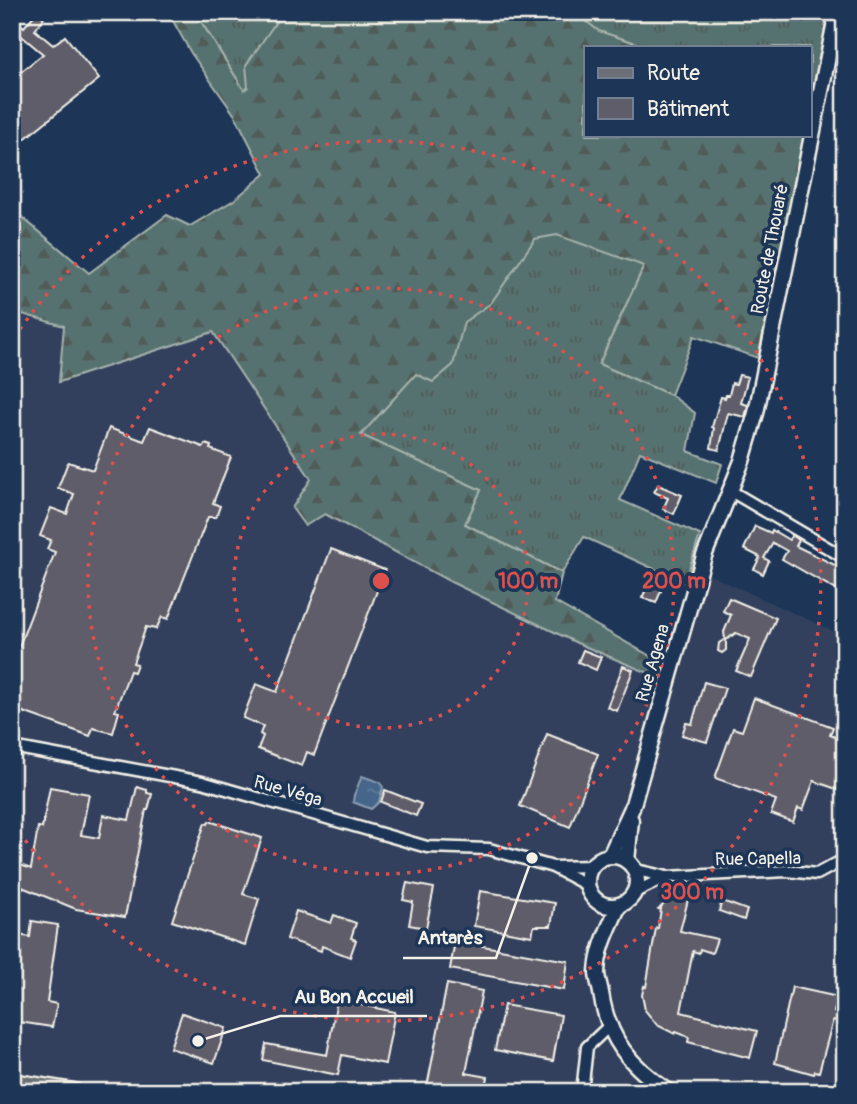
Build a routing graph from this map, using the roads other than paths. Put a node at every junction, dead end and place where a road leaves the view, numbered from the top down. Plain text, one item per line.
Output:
1 (837, 12) edge
2 (729, 491) junction
3 (845, 558) edge
4 (12, 747) edge
5 (632, 808) junction
6 (610, 856) junction
7 (845, 859) edge
8 (630, 865) junction
9 (593, 866) junction
10 (553, 867) junction
11 (667, 877) junction
12 (587, 885) junction
13 (633, 893) junction
14 (597, 902) junction
15 (619, 905) junction
16 (604, 937) junction
17 (608, 1027) junction
18 (12, 1083) edge
19 (74, 1092) edge
20 (582, 1092) edge
21 (668, 1092) edge

1 - 2 main road, Route de Thouaré
2 - 3 street
2 - 5 main road, Rue Agena
4 - 10 street, Rue Véga
5 - 6 main road, Rue Agena
5 - 8 main road, Rue Agena
6 - 8 main road
6 - 9 main road
7 - 11 street, Rue Capella
8 - 11 street, Rue Capella
8 - 13 main road
9 - 10 street, Rue Véga
9 - 12 main road
10 - 12 street, Rue Véga
11 - 13 street, Rue Capella
12 - 14 main road
13 - 15 main road
14 - 15 main road
14 - 16 main road
15 - 16 main road
16 - 17 main road
17 - 20 street
17 - 21 main road
18 - 19 main road

